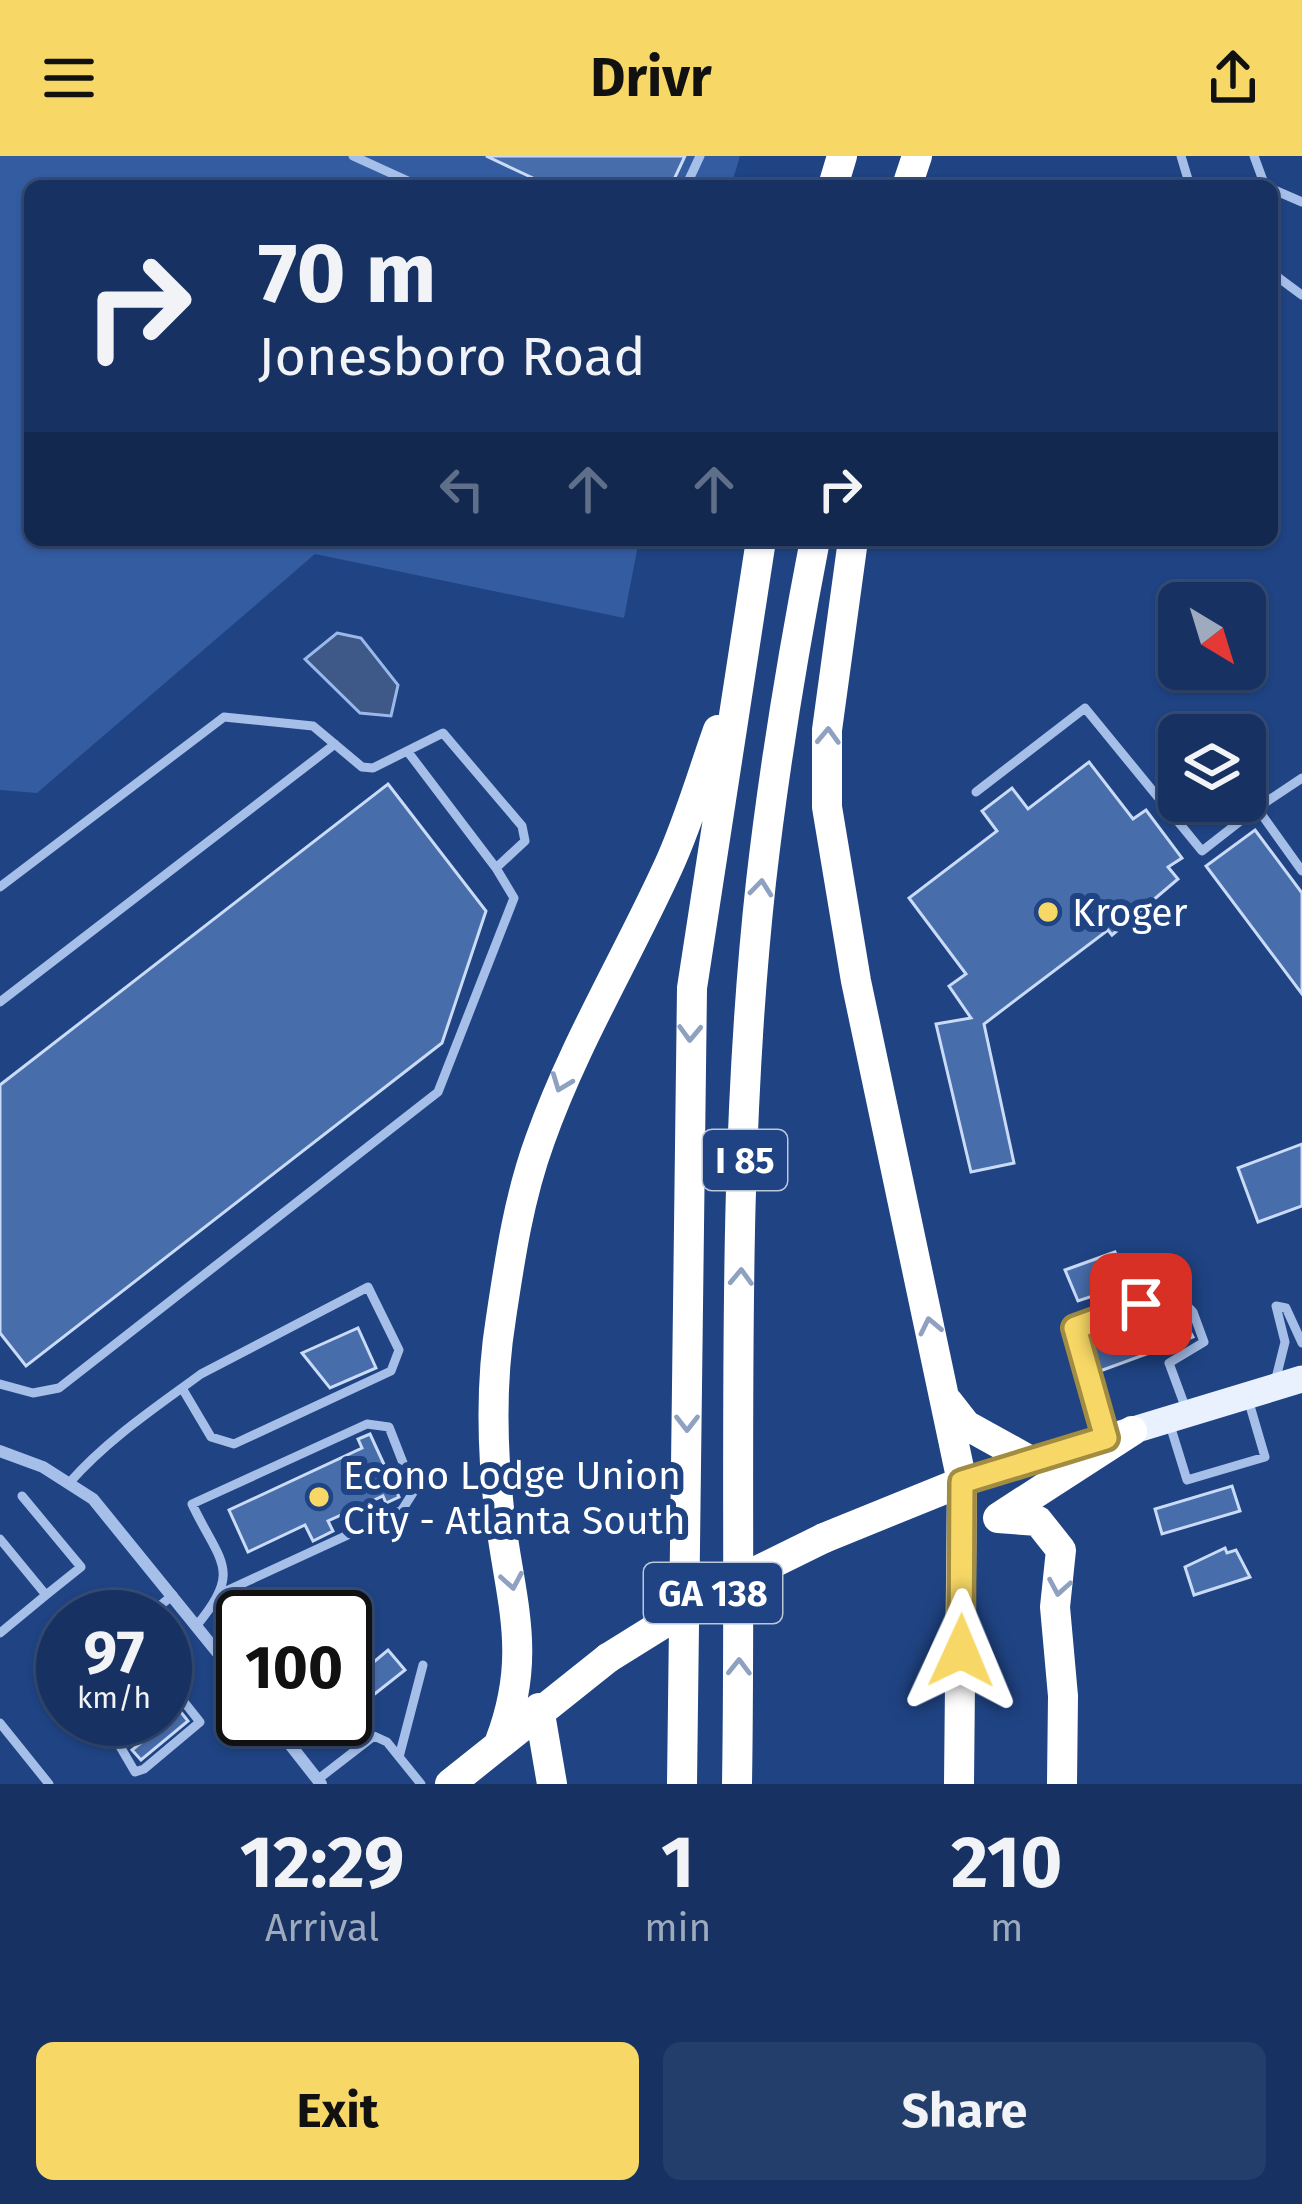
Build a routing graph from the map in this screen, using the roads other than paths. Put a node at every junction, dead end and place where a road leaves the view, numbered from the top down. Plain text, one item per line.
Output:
1 (353, 156) edge
2 (406, 180) edge
3 (1278, 278) edge
4 (1302, 296) edge
5 (760, 546) edge
6 (814, 546) edge
7 (852, 546) edge
8 (740, 668) junction
9 (335, 744) junction
10 (408, 752) junction
11 (1302, 778) edge
12 (976, 792) dead end
13 (1158, 797) edge
14 (1266, 802) edge
15 (1266, 821) edge
16 (1178, 822) edge
17 (1239, 822) edge
18 (496, 868) junction
19 (1302, 871) edge
20 (0, 887) edge
21 (0, 1002) edge
22 (1302, 1343) edge
23 (0, 1384) edge
24 (182, 1388) junction
25 (1282, 1390) edge
26 (944, 1395) junction
27 (1178, 1417) junction
28 (1119, 1434) junction
29 (0, 1451) edge
30 (1029, 1460) junction
31 (70, 1482) junction
32 (962, 1482) junction
33 (22, 1496) dead end
34 (998, 1517) junction
35 (0, 1539) edge
36 (962, 1562) junction
37 (42, 1590) edge
38 (52, 1590) edge
39 (169, 1590) edge
40 (226, 1591) joint
41 (216, 1602) edge
42 (36, 1603) edge
43 (0, 1611) edge
44 (192, 1619) edge
45 (11, 1624) junction
46 (196, 1624) junction
47 (521, 1633) junction
48 (0, 1634) edge
49 (216, 1650) edge
50 (423, 1665) dead end
51 (566, 1689) junction
52 (539, 1708) junction
53 (0, 1723) edge
54 (500, 1741) junction
55 (120, 1746) edge
56 (171, 1746) edge
57 (291, 1746) edge
58 (399, 1756) junction
59 (319, 1782) edge
60 (49, 1784) edge
61 (421, 1784) edge
62 (450, 1784) edge
63 (552, 1784) edge
64 (682, 1784) edge
65 (737, 1784) edge
66 (959, 1784) edge
67 (1062, 1784) edge

1 - 2 lane
3 - 4 lane
5 - 8 highway, I 85
65 -> 6 highway, I 85
26 -> 7 highway
8 -> 47 highway
8 -> 64 highway, I 85
9 - 10 lane
9 - 20 lane
9 - 21 lane
10 - 18 lane
10 - 18 lane
11 - 14 lane
12 - 13 lane
15 - 19 lane
16 - 17 lane
18 - 23 lane
22 - 25 lane
24 - 24 lane
24 - 31 lane
25 - 27 main road, GA 138
25 - 27 lane
26 - 30 highway
26 - 32 highway
27 - 28 main road, GA 138
27 - 28 lane
28 - 30 main road, GA 138
28 - 34 highway
29 - 31 street
30 - 32 main road, GA 138
31 - 39 street
32 - 36 highway
32 - 51 highway, GA 138, bridge
33 - 38 lane
34 - 36 highway
34 -> 67 highway
35 - 37 lane
36 - 66 highway
40 - 40 lane
41 - 46 lane
42 - 45 lane
43 - 45 lane
44 - 46 street
45 - 48 lane
46 - 49 street
47 - 51 highway
47 - 54 highway
50 - 58 lane
51 - 52 highway, GA 138
52 - 54 highway, GA 138
52 - 63 highway
53 - 60 lane
54 - 62 highway, GA 138
55 - 56 lane
57 - 59 street
58 - 59 lane
58 - 61 lane

